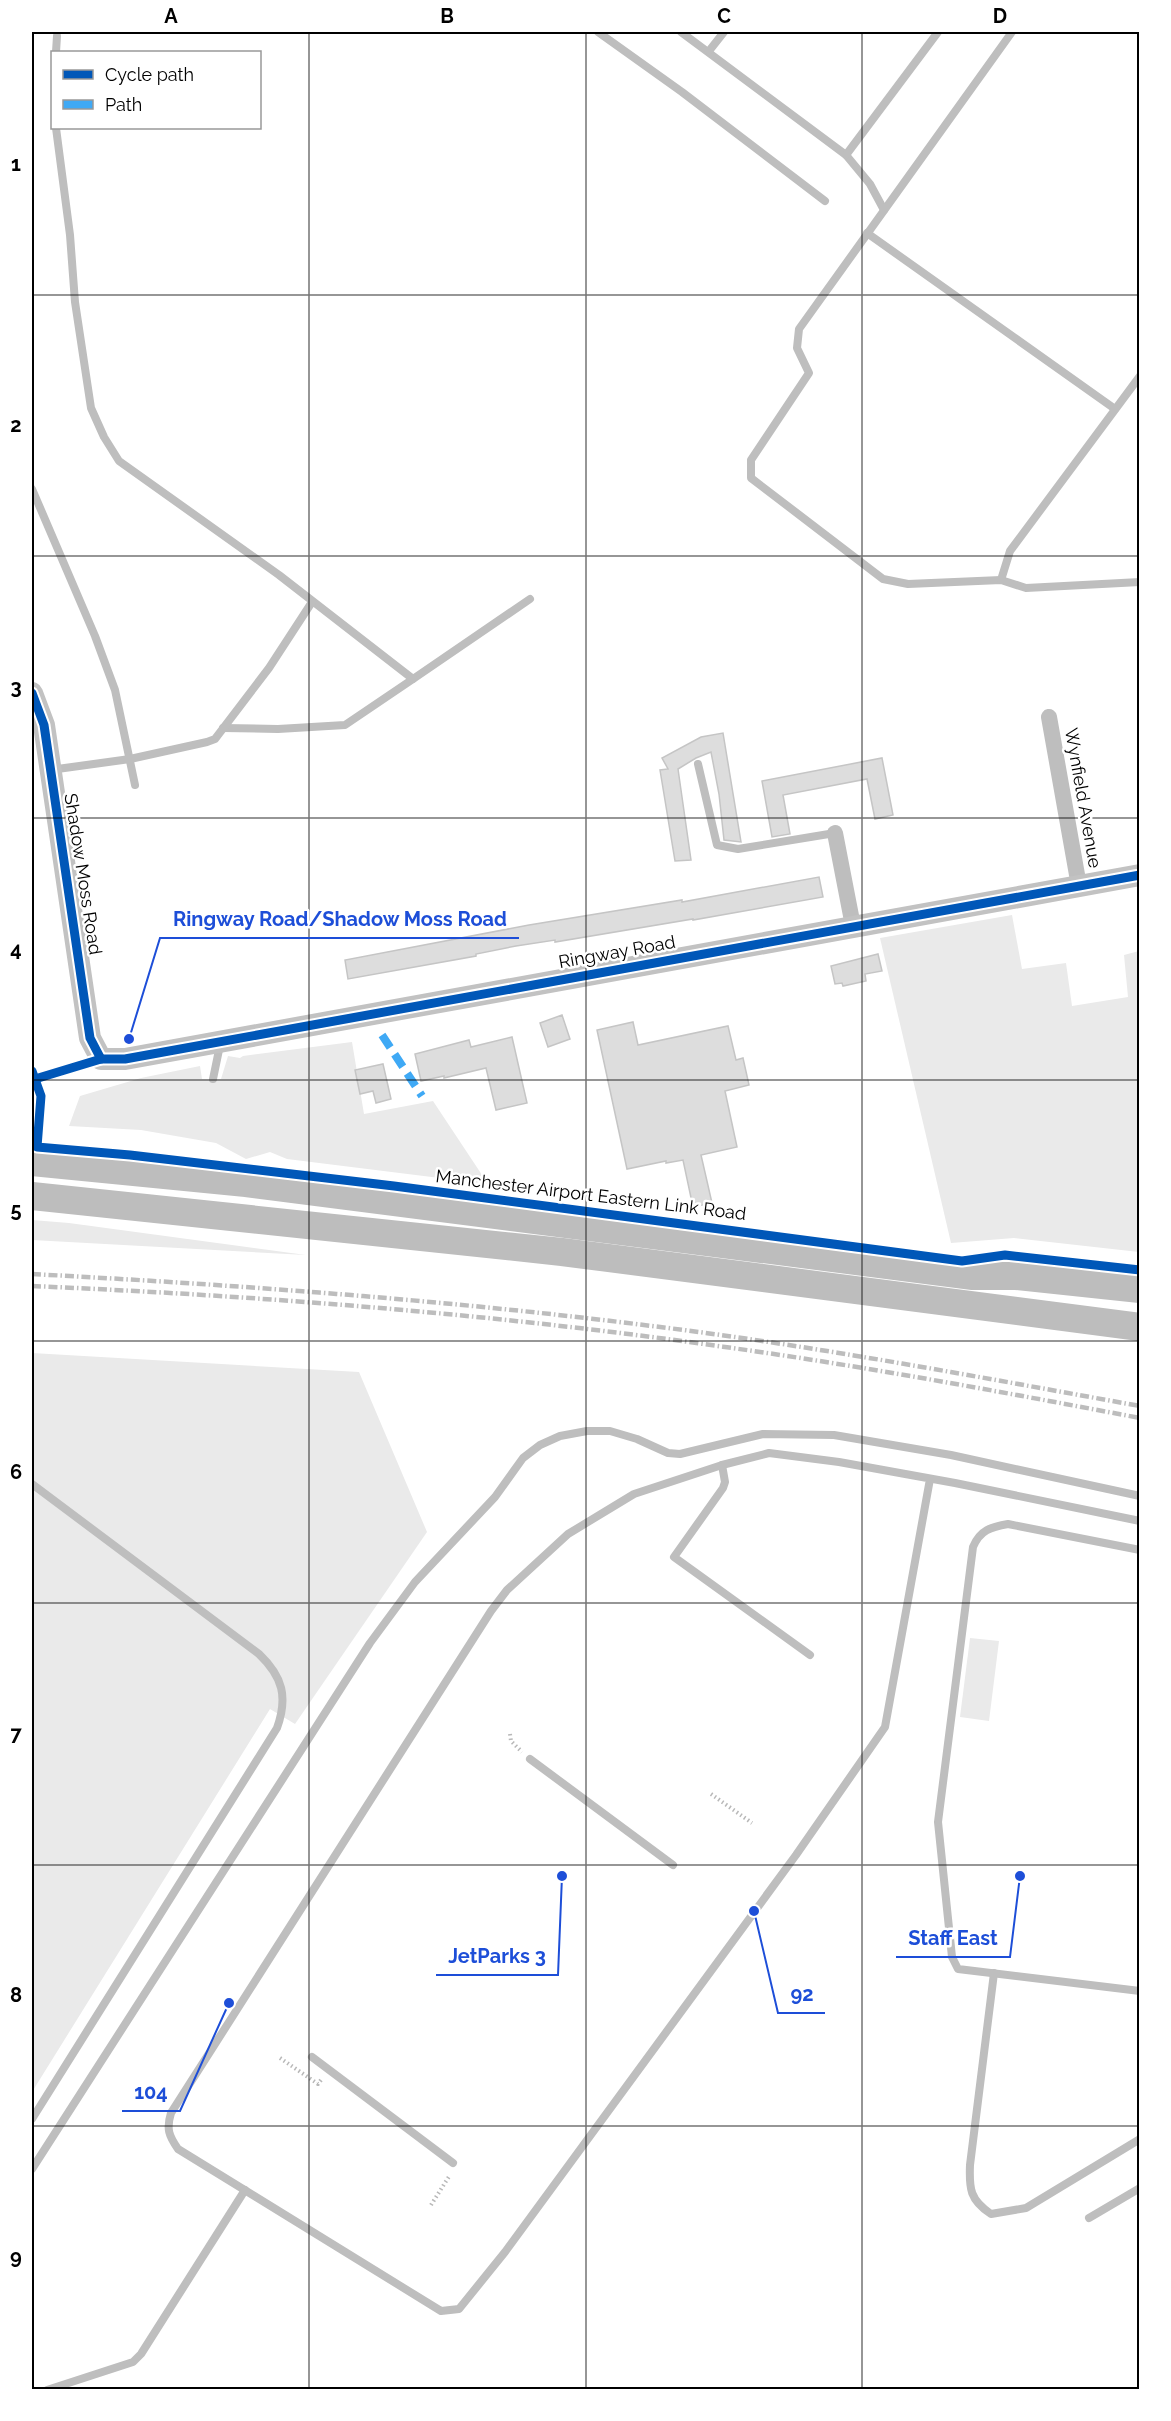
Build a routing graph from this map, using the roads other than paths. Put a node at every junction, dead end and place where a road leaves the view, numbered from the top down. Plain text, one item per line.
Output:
1 (598, 32) edge
2 (681, 32) edge
3 (724, 32) edge
4 (938, 32) edge
5 (1012, 32) edge
6 (57, 36) dead end
7 (56, 51) edge
8 (709, 51) junction
9 (56, 129) edge
10 (846, 155) junction
11 (825, 201) dead end
12 (884, 210) junction
13 (867, 233) junction
14 (1140, 376) edge
15 (1115, 409) junction
16 (32, 489) edge
17 (1001, 580) junction
18 (1140, 582) edge
19 (530, 599) dead end
20 (312, 602) junction
21 (413, 679) junction
22 (32, 693) edge
23 (1049, 717) dead end
24 (223, 728) junction
25 (130, 759) junction
26 (698, 764) dead end
27 (50, 770) junction
28 (135, 785) dead end
29 (835, 833) joint
30 (1140, 875) edge
31 (1079, 886) junction
32 (853, 926) junction
33 (221, 1041) junction
34 (101, 1059) joint
35 (213, 1079) dead end
36 (32, 1162) edge
37 (32, 1196) edge
38 (1140, 1288) edge
39 (1140, 1328) edge
40 (722, 1465) junction
41 (930, 1479) junction
42 (32, 1484) edge
43 (1140, 1496) edge
44 (1140, 1521) edge
45 (1140, 1550) edge
46 (810, 1655) dead end
47 (530, 1759) dead end
48 (673, 1865) dead end
49 (994, 1973) junction
50 (1140, 1991) edge
51 (312, 2057) dead end
52 (32, 2119) edge
53 (1140, 2139) edge
54 (453, 2167) road end
55 (32, 2169) edge
56 (1140, 2188) edge
57 (245, 2190) junction
58 (1089, 2218) dead end
59 (47, 2390) edge

1 - 11 lane
2 - 8 lane
3 - 8 lane
4 - 10 lane
5 - 12 lane
6 - 7 lane
8 - 10 lane
9 - 20 lane
10 - 12 lane
12 - 13 lane
13 - 15 lane
13 - 17 lane
14 - 15 lane
15 - 17 lane
16 - 25 lane
17 - 18 lane
19 - 21 lane
20 - 21 lane
20 - 24 lane
21 - 24 lane
22 - 27 street, Shadow Moss Road
23 - 31 street, Wynfield Avenue
24 - 25 lane
25 - 27 lane
25 - 28 lane
26 - 29 lane
27 - 34 street, Shadow Moss Road
29 - 32 street
30 - 31 street, Ringway Road
31 - 32 street, Ringway Road
32 - 33 street, Ringway Road
33 - 34 street, Ringway Road
33 - 35 lane
36 - 38 highway, Manchester Airport Eastern Link Road
37 - 39 highway
40 - 41 lane
40 - 46 lane
40 - 57 lane
41 - 44 lane
41 - 57 lane
42 - 52 lane
43 - 55 lane
45 - 49 lane
47 - 48 lane
49 - 50 lane
49 - 53 lane
51 - 54 lane
56 - 58 lane
57 - 59 lane

